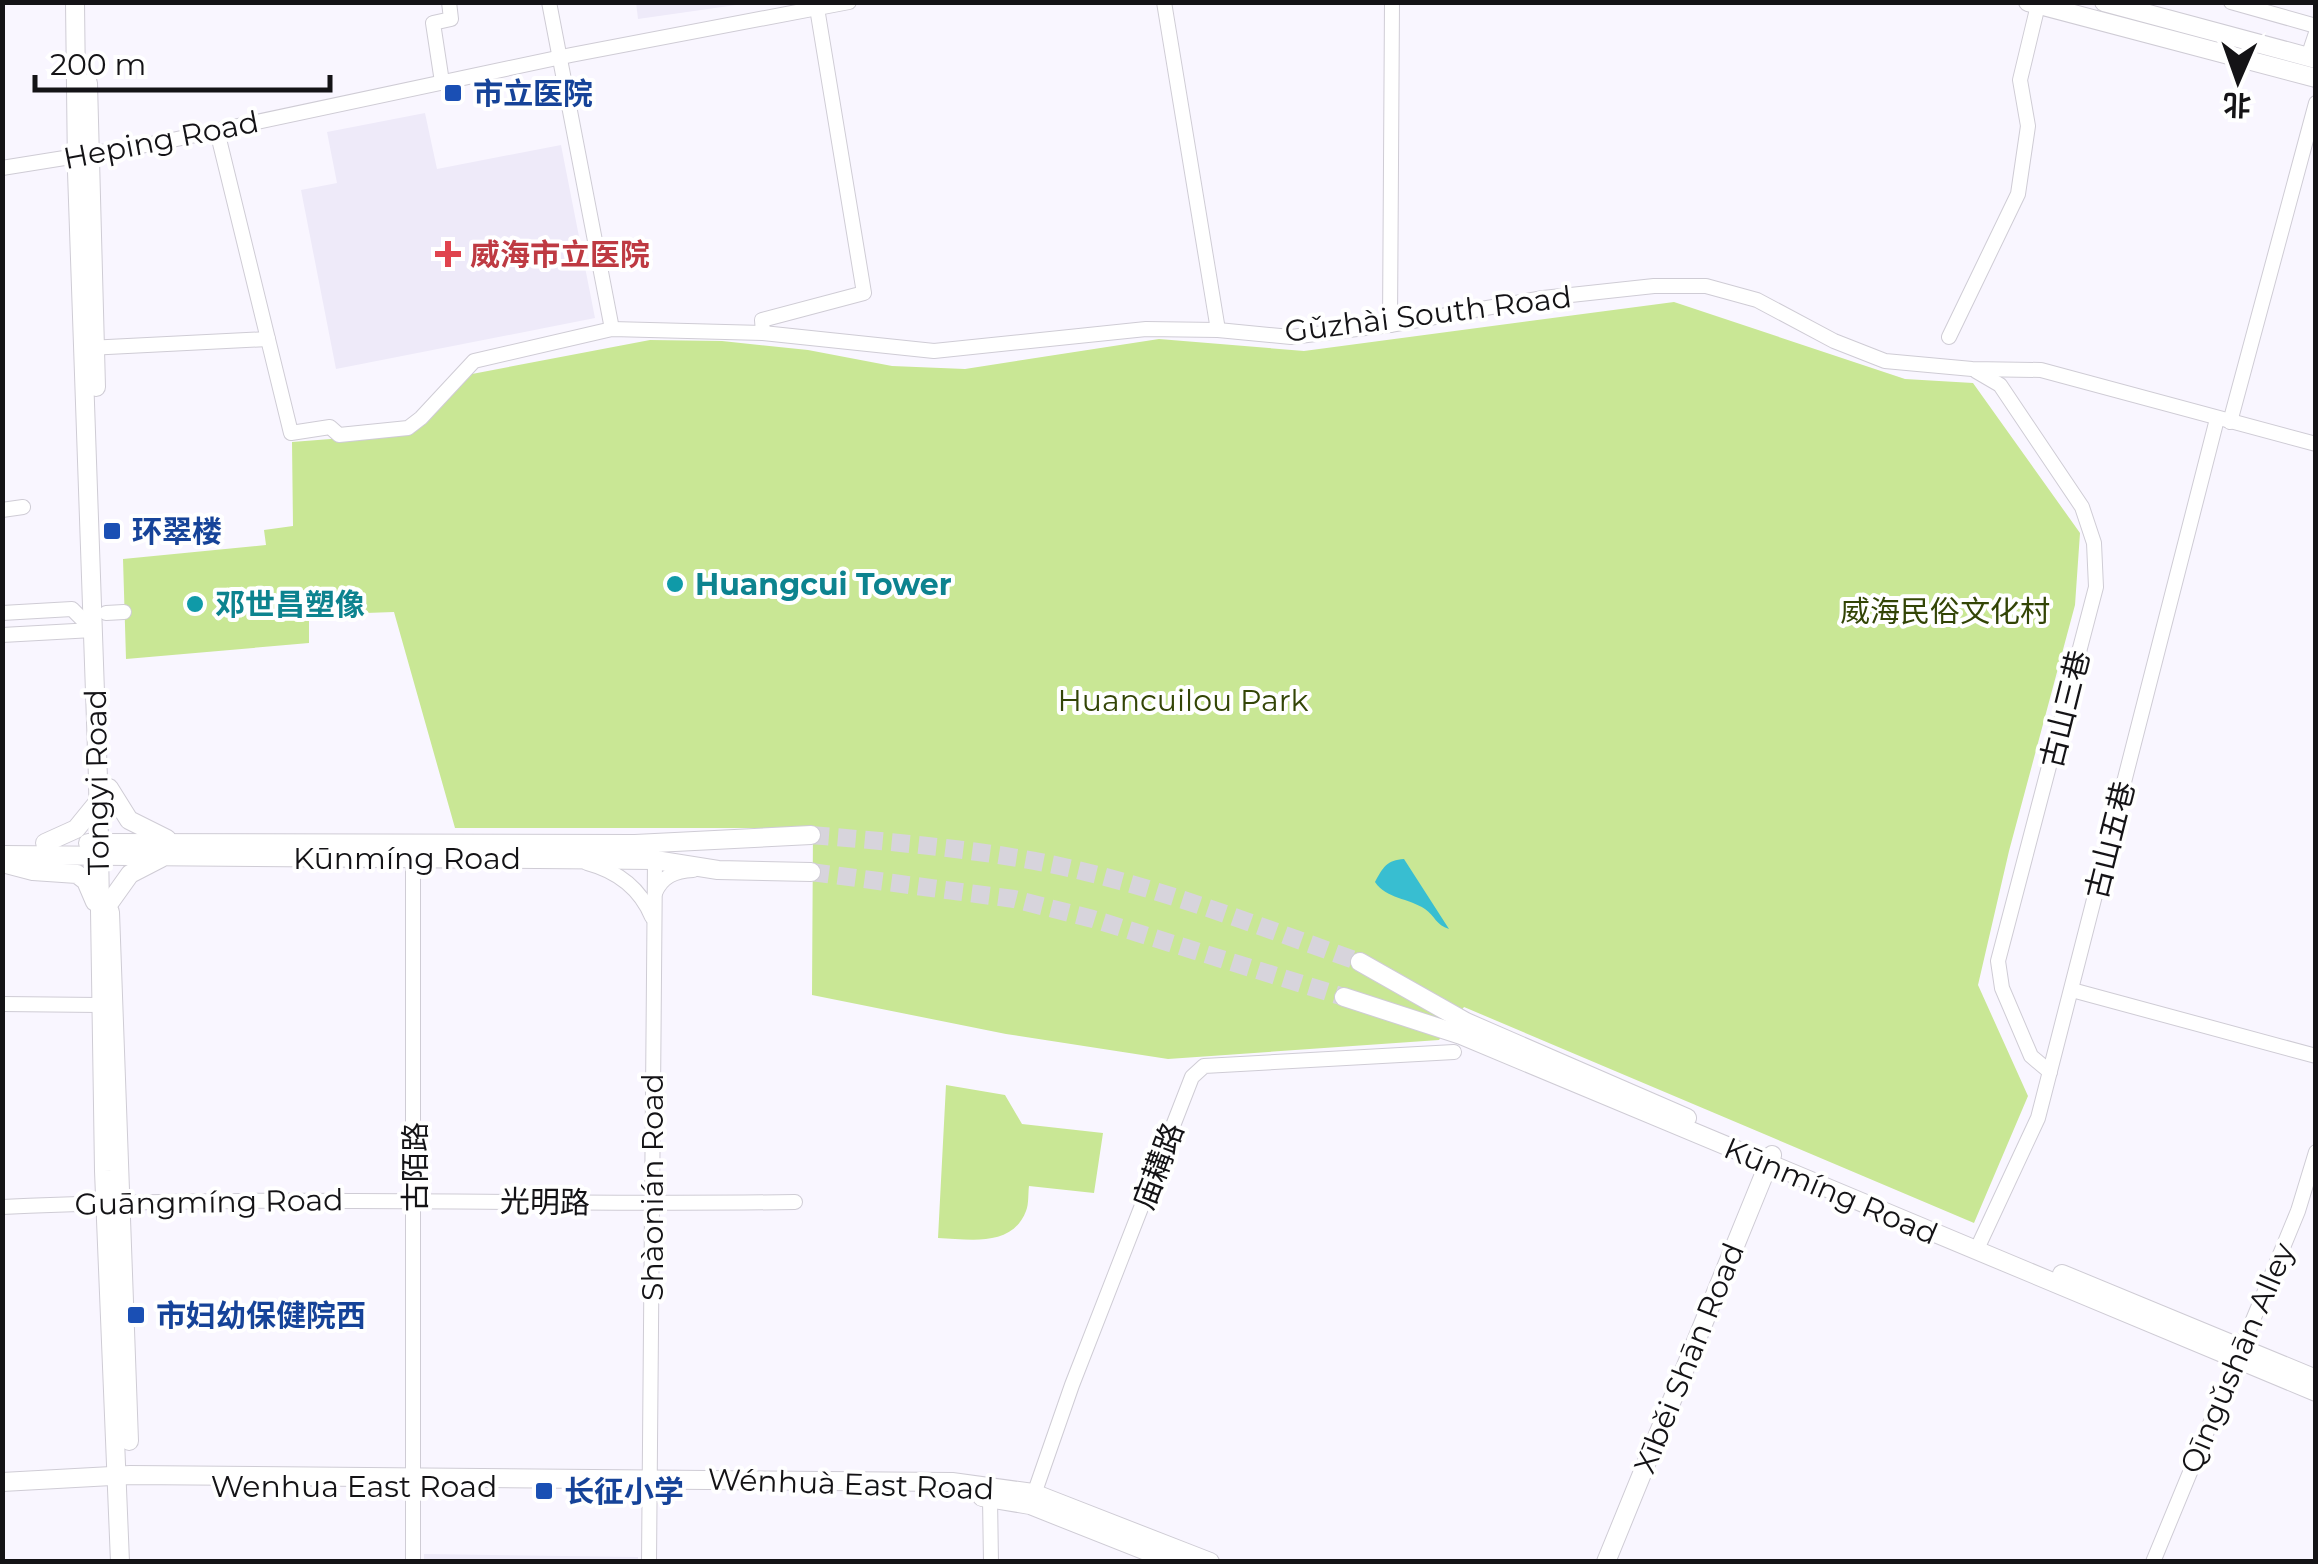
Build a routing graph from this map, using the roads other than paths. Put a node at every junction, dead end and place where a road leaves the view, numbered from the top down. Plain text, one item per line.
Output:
1 (75, 2) edge
2 (87, 2) edge
3 (449, 2) edge
4 (549, 2) edge
5 (849, 2) edge
6 (1164, 2) edge
7 (1392, 2) edge
8 (2104, 2) edge
9 (2231, 2) edge
10 (2033, 4) edge
11 (816, 8) junction
12 (2316, 26) edge
13 (2316, 33) edge
14 (559, 58) junction
15 (2312, 58) edge
16 (2316, 78) edge
17 (442, 82) junction
18 (2316, 104) edge
19 (217, 131) junction
20 (83, 156) junction
21 (2, 168) edge
22 (1390, 325) junction
23 (612, 328) junction
24 (1218, 330) junction
25 (763, 332) junction
26 (1949, 337) dead end
27 (268, 340) junction
28 (88, 348) junction
29 (1972, 369) junction
30 (2224, 420) junction
31 (2316, 444) edge
32 (23, 507) dead end
33 (2, 510) edge
34 (2, 612) edge
35 (124, 612) dead end
36 (106, 613) dead end
37 (93, 630) junction
38 (2, 635) edge
39 (104, 795) junction
40 (810, 834) tunnel mouth
41 (724, 839) junction
42 (2, 843) edge
43 (44, 843) junction
44 (635, 844) junction
45 (104, 849) junction
46 (171, 850) junction
47 (2, 855) edge
48 (412, 858) junction
49 (572, 858) junction
50 (655, 860) junction
51 (2, 863) edge
52 (718, 870) junction
53 (810, 872) tunnel mouth
54 (654, 894) junction
55 (104, 910) junction
56 (654, 922) junction
57 (1360, 962) tunnel mouth
58 (2072, 990) junction
59 (1344, 997) tunnel mouth
60 (2, 1004) edge
61 (99, 1005) junction
62 (1454, 1052) dead end
63 (2316, 1056) edge
64 (2050, 1072) junction
65 (2316, 1152) edge
66 (1770, 1160) junction
67 (415, 1200) junction
68 (113, 1202) junction
69 (795, 1202) dead end
70 (652, 1203) junction
71 (2, 1207) edge
72 (1979, 1246) junction
73 (2240, 1354) junction
74 (2316, 1379) edge
75 (2316, 1392) edge
76 (124, 1481) junction
77 (414, 1481) junction
78 (2, 1482) edge
79 (650, 1484) junction
80 (2, 1493) edge
81 (990, 1498) junction
82 (1032, 1499) junction
83 (120, 1562) edge
84 (131, 1562) edge
85 (413, 1562) edge
86 (649, 1562) edge
87 (991, 1562) edge
88 (1174, 1562) edge
89 (1210, 1562) edge
90 (1606, 1562) edge
91 (2153, 1562) edge

1 - 20 main road, Tongyi Road
2 - 20 main road, Tongyi Road
3 - 17 street
4 - 14 street
5 - 11 street, Heping Road
6 - 24 street
7 - 22 street
8 - 15 main road
9 - 12 street
10 - 16 main road
10 - 26 street
11 - 14 street, Heping Road
11 - 25 street
13 - 15 street
14 - 17 street, Heping Road
14 - 23 street
17 - 19 street, Heping Road
18 - 30 street, 古山五巷
19 - 20 street, Heping Road
19 - 27 street
20 - 21 street, Heping Road
20 - 28 main road, Tongyi Road
22 - 24 street, Gǔzhài South Road
22 - 29 street, Gǔzhài South Road
23 - 25 street, Gǔzhài South Road
23 - 27 street, Gǔzhài South Road
24 - 25 street, Gǔzhài South Road
27 - 28 street
28 - 37 main road, Tongyi Road
28 - 39 main road, Tongyi Road
29 - 30 street, Gǔzhài South Road
29 - 64 street, 古山三巷
30 - 31 street, Gǔzhài South Road
30 - 58 street, 古山五巷
32 - 33 street
34 - 37 street
35 - 36 street
37 - 38 street
37 - 39 main road, Tongyi Road
39 - 43 main road
39 - 45 main road, Tongyi Road
39 - 46 main road
40 - 41 main road, Kūnmíng Road
41 - 44 main road, Kūnmíng Road
41 - 52 main road
42 - 43 main road, Kūnmíng Road
43 - 45 main road, Kūnmíng Road
44 - 46 main road, Kūnmíng Road
44 - 50 street
45 - 46 main road, Kūnmíng Road
45 - 47 main road, Kūnmíng Road
45 - 55 main road, Tongyi Road
46 - 48 main road, Kūnmíng Road
46 - 55 main road
48 - 49 main road, Kūnmíng Road
48 - 67 street, 古陌路
49 - 50 main road, Kūnmíng Road
49 - 56 street
50 - 52 main road, Kūnmíng Road
50 - 54 street, Shàonián Road
51 - 55 main road
52 - 53 main road, Kūnmíng Road
52 - 54 street
54 - 56 street, Shàonián Road
55 - 61 main road, Tongyi Road
55 - 68 main road, Tongyi Road
56 - 70 street, Shàonián Road
57 - 66 main road, Kūnmíng Road
58 - 63 street
58 - 64 street, 古山五巷
59 - 66 main road, Kūnmíng Road
60 - 61 street
61 - 68 main road, Tongyi Road
62 - 82 street, 庙耩路
64 - 72 street, 古山五巷
65 - 73 street, Qīngǔshān Alley
66 - 72 main road, Kūnmíng Road
66 - 90 main road, Xīběi Shān Road
67 - 68 street, Guāngmíng Road
67 - 70 street, 光明路
67 - 77 street, 古陌路
68 - 71 street, Guāngmíng Road
68 - 76 main road, Tongyi Road
69 - 70 street, 光明路
70 - 79 street, Shàonián Road
72 - 73 main road, Kūnmíng Road
73 - 74 main road, Kūnmíng Road
73 - 75 main road, Kūnmíng Road
73 - 91 street, Qīngǔshān Alley
76 - 77 main road, Wénhuà East Road
76 - 78 main road
76 - 80 main road
76 - 83 main road, Tongyi Road
76 - 84 main road, Tongyi Road
77 - 79 main road, Wénhuà East Road
77 - 85 street, 古陌路
79 - 81 main road
79 - 82 main road, Wénhuà East Road
79 - 86 street, Shàonián Road
81 - 82 main road
81 - 87 street
82 - 88 main road
82 - 89 main road, Wénhuà East Road

